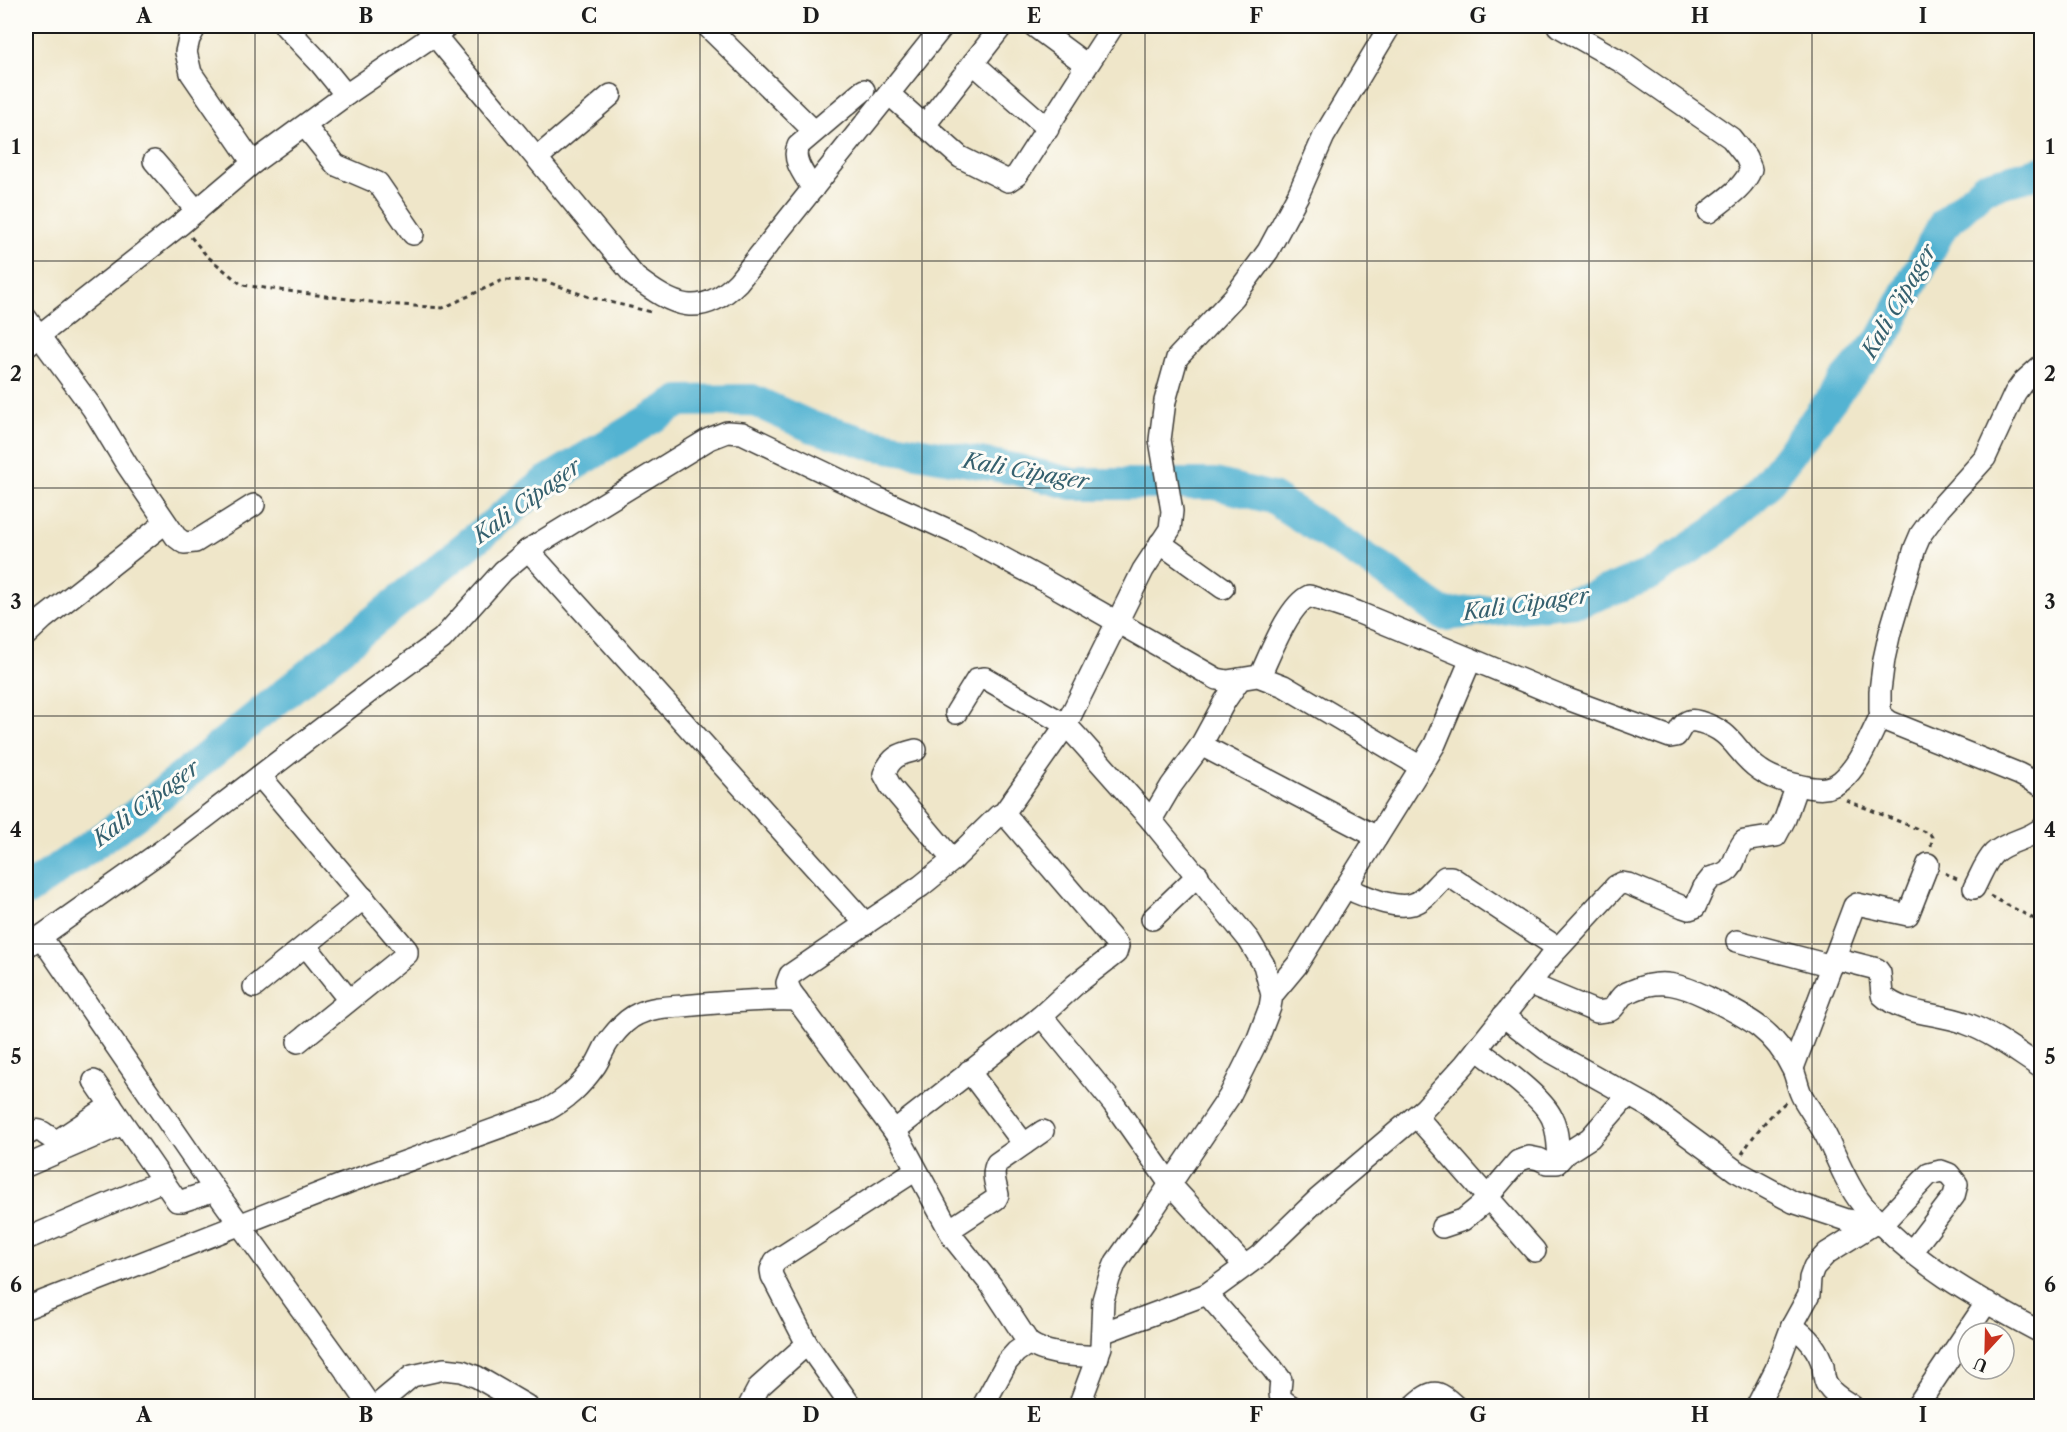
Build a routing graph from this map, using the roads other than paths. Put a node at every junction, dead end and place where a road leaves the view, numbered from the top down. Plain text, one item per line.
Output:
1 (196, 26) edge
2 (285, 26) edge
3 (708, 26) edge
4 (943, 26) edge
5 (1002, 26) edge
6 (1034, 26) edge
7 (1113, 26) edge
8 (1390, 26) edge
9 (1558, 26) edge
10 (436, 28) edge
11 (973, 63) junction
12 (1083, 72) junction
13 (864, 90) dead end
14 (889, 94) junction
15 (346, 95) junction
16 (611, 95) dead end
17 (305, 126) junction
18 (924, 126) junction
19 (1048, 129) junction
20 (814, 131) junction
21 (537, 158) junction
22 (154, 161) dead end
23 (253, 163) junction
24 (813, 189) junction
25 (1709, 212) dead end
26 (189, 218) junction
27 (413, 234) dead end
28 (26, 318) edge
29 (32, 341) edge
30 (2042, 365) edge
31 (254, 505) dead end
32 (165, 523) junction
33 (1160, 543) junction
34 (528, 550) junction
35 (1223, 588) dead end
36 (1117, 622) junction
37 (26, 635) edge
38 (1472, 659) junction
39 (1250, 678) junction
40 (956, 713) dead end
41 (1881, 714) junction
42 (1066, 725) junction
43 (1200, 745) junction
44 (916, 750) dead end
45 (1421, 767) junction
46 (260, 776) junction
47 (1797, 785) junction
48 (2042, 786) edge
49 (1004, 813) junction
50 (1151, 820) junction
51 (2042, 828) edge
52 (1377, 837) junction
53 (953, 860) junction
54 (1928, 864) road end
55 (1198, 875) junction
56 (1345, 888) junction
57 (1974, 888) dead end
58 (364, 898) junction
59 (1152, 919) dead end
60 (866, 924) junction
61 (1737, 941) dead end
62 (33, 942) edge
63 (306, 945) junction
64 (1558, 948) junction
65 (1833, 962) junction
66 (1530, 984) junction
67 (254, 987) dead end
68 (1272, 995) junction
69 (350, 1000) junction
70 (797, 1000) junction
71 (1503, 1016) junction
72 (1040, 1017) junction
73 (298, 1042) dead end
74 (1477, 1049) junction
75 (1793, 1068) junction
76 (2042, 1068) edge
77 (969, 1071) junction
78 (94, 1081) dead end
79 (1627, 1096) junction
80 (111, 1105) junction
81 (1416, 1116) junction
82 (123, 1124) junction
83 (894, 1131) junction
84 (1043, 1131) dead end
85 (31, 1132) edge
86 (1024, 1144) junction
87 (52, 1154) junction
88 (1559, 1159) junction
89 (26, 1166) edge
90 (916, 1170) junction
91 (162, 1180) junction
92 (1170, 1184) junction
93 (214, 1190) junction
94 (1488, 1197) junction
95 (239, 1223) junction
96 (1877, 1225) junction
97 (1442, 1227) dead end
98 (949, 1230) junction
99 (26, 1239) edge
100 (1536, 1251) dead end
101 (1912, 1251) junction
102 (1245, 1266) junction
103 (1207, 1294) junction
104 (1987, 1302) junction
105 (26, 1308) edge
106 (1792, 1326) junction
107 (1102, 1333) junction
108 (2042, 1333) edge
109 (1029, 1343) junction
110 (807, 1344) junction
111 (1098, 1358) junction
112 (370, 1407) edge
113 (376, 1407) edge
114 (527, 1407) edge
115 (748, 1407) edge
116 (851, 1407) edge
117 (983, 1407) edge
118 (1079, 1407) edge
119 (1291, 1407) edge
120 (1414, 1407) edge
121 (1455, 1407) edge
122 (1757, 1407) edge
123 (1851, 1407) edge
124 (1917, 1407) edge

1 - 23 street
2 - 15 street
3 - 20 street
4 - 14 street
5 - 11 street
6 - 12 street
7 - 12 street
8 - 33 street
9 - 25 street
10 - 15 street
10 - 21 street
11 - 18 street
11 - 19 street
12 - 19 street
13 - 20 street
14 - 18 street
14 - 24 street
15 - 17 street
16 - 21 street
17 - 23 street
17 - 27 street
18 - 19 street
20 - 24 street
21 - 24 street
22 - 26 street
23 - 26 street
26 - 29 street
28 - 29 street
29 - 32 street
30 - 41 street
31 - 32 street
32 - 37 street
33 - 35 street
33 - 36 street
34 - 36 street
34 - 46 street
34 - 60 street
36 - 39 street
36 - 42 street
38 - 39 street
38 - 45 street
38 - 47 street
39 - 43 street
39 - 45 street
40 - 42 street
41 - 47 street
41 - 48 street
42 - 49 street
42 - 50 street
43 - 50 street
43 - 52 street
44 - 53 street
45 - 52 street
46 - 58 street
46 - 62 street
47 - 64 street
49 - 53 street
49 - 72 street
50 - 55 street
51 - 57 street
52 - 56 street
53 - 60 street
54 - 65 street
55 - 59 street
55 - 68 street
56 - 64 street
56 - 68 street
58 - 63 street
58 - 69 street
60 - 70 street
61 - 65 street
62 - 93 street
63 - 67 street
63 - 69 street
64 - 66 street
65 - 75 street
65 - 76 street
66 - 71 street
66 - 75 street
68 - 92 street
69 - 73 street
70 - 83 street
70 - 95 street
71 - 74 street
71 - 79 street
72 - 77 street
72 - 92 street
74 - 81 street
74 - 88 street
75 - 96 street
77 - 83 street
77 - 86 street
78 - 80 street
79 - 88 street
79 - 96 street
80 - 82 street
80 - 85 street
81 - 94 street
81 - 102 street
82 - 87 street
82 - 91 street
83 - 90 street
84 - 86 street
85 - 87 street
86 - 98 street
87 - 89 street
88 - 94 street
90 - 98 street
90 - 110 street
91 - 93 street
91 - 99 street
92 - 102 street
92 - 107 street
93 - 95 street
94 - 97 street
94 - 100 street
95 - 105 street
95 - 112 street
96 - 101 street
96 - 101 street
96 - 106 street
98 - 109 street
101 - 104 street
102 - 103 street
103 - 107 street
103 - 119 street
104 - 108 street
104 - 124 street
106 - 122 street
106 - 123 street
107 - 111 street
109 - 111 street
109 - 117 street
110 - 115 street
110 - 116 street
111 - 118 street
113 - 114 street
120 - 121 street

